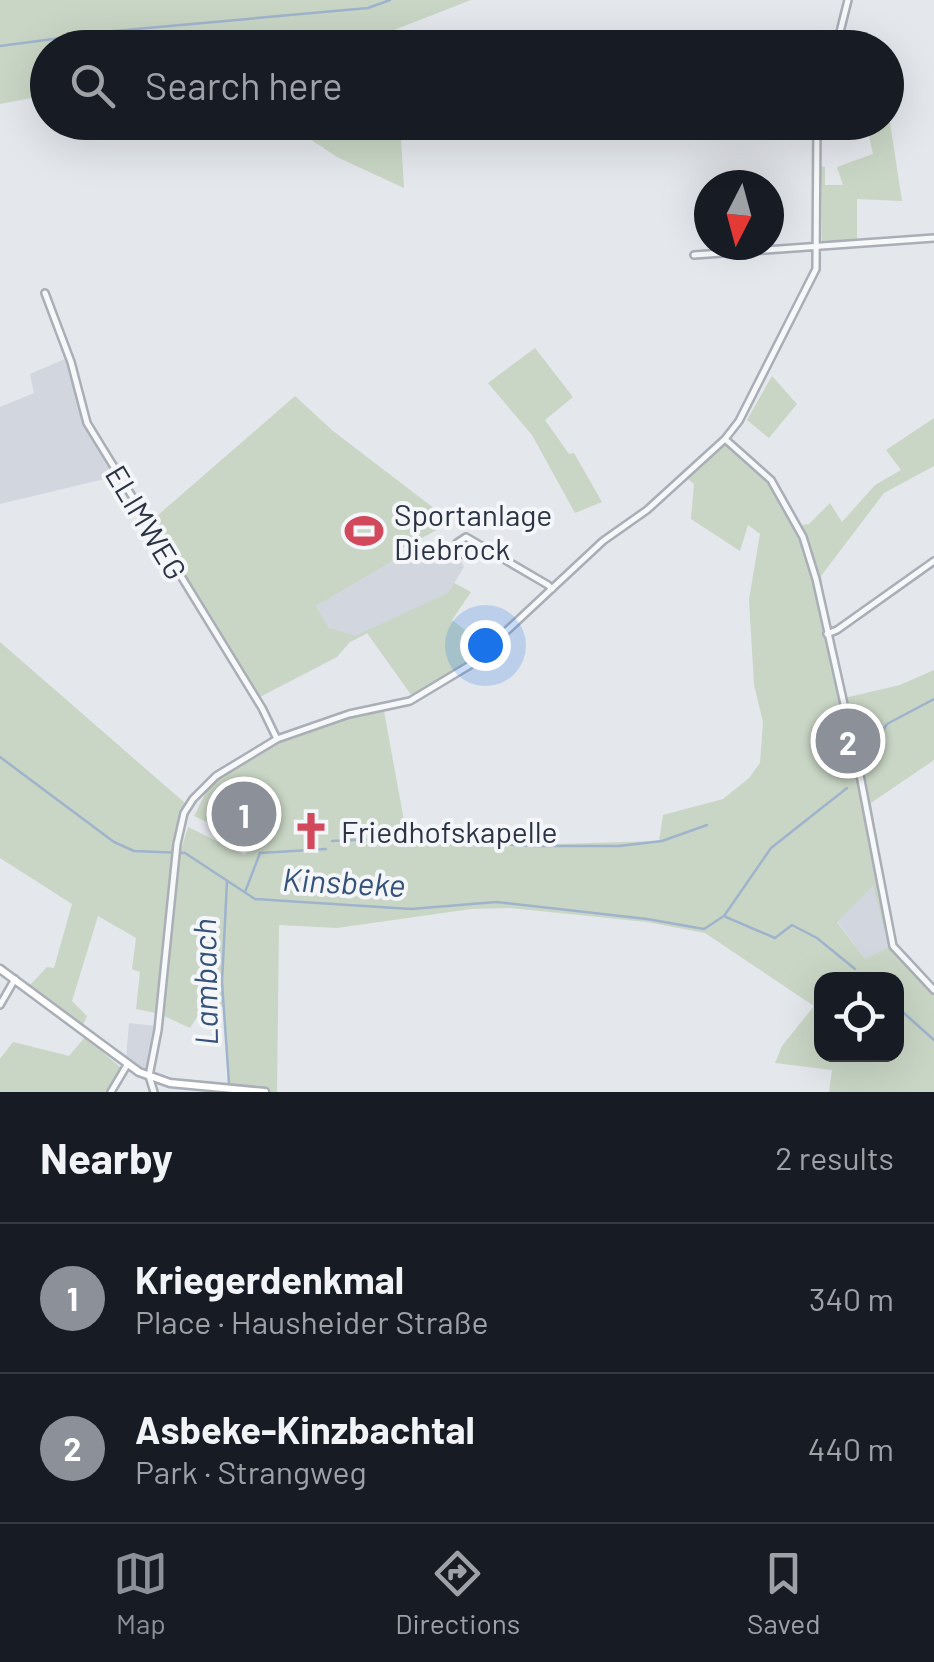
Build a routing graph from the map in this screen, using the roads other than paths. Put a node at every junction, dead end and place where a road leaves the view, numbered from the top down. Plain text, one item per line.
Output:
1 (848, 0) edge
2 (840, 30) edge
3 (818, 140) edge
4 (934, 238) edge
5 (818, 248) junction
6 (784, 250) edge
7 (44, 293) dead end
8 (725, 439) junction
9 (485, 548) junction
10 (934, 561) edge
11 (552, 589) junction
12 (827, 634) junction
13 (277, 739) junction
14 (0, 969) edge
15 (15, 979) junction
16 (934, 990) edge
17 (0, 1006) edge
18 (127, 1064) junction
19 (148, 1076) junction
20 (111, 1092) edge
21 (154, 1092) edge
22 (265, 1092) edge

1 - 2 street
3 - 5 street
4 - 5 street
5 - 6 street
5 - 8 street
7 - 13 street, ELIMWEG
8 - 11 street
8 - 12 street
9 - 9 street
9 - 11 street
10 - 12 street
11 - 13 street
12 - 16 street
13 - 19 street
14 - 15 main road
15 - 17 street
15 - 18 main road
18 - 19 main road
18 - 20 street
19 - 21 street
19 - 22 main road

